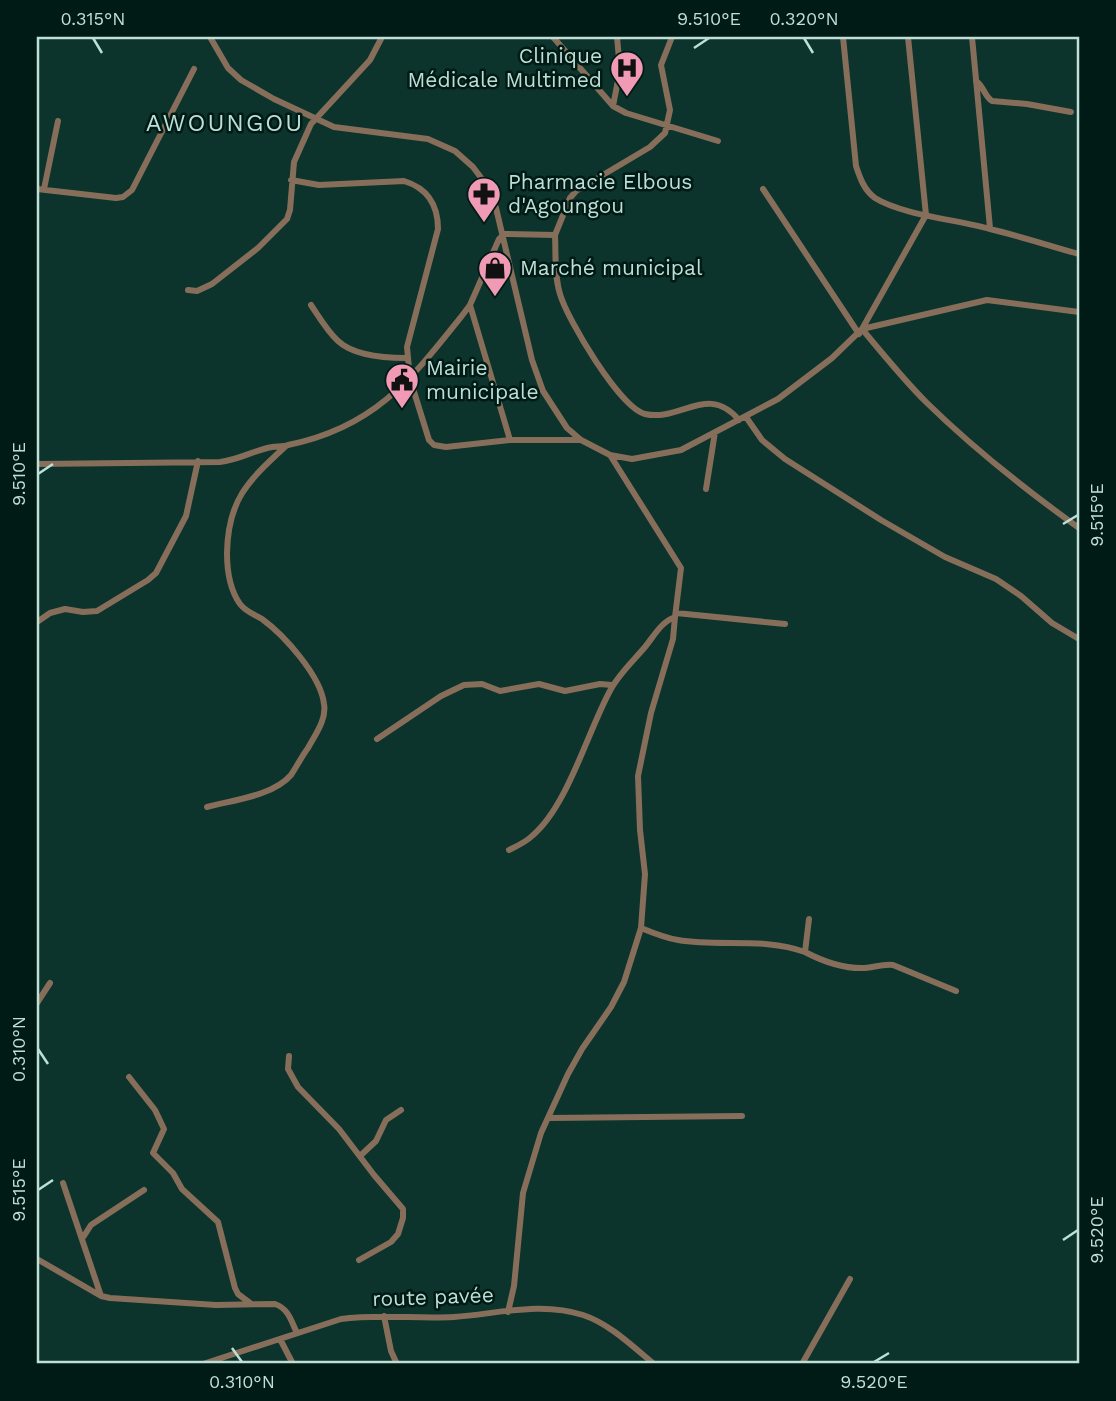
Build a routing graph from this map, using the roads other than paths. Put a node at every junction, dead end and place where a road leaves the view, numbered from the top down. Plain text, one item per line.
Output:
1 (210, 37) edge
2 (382, 37) edge
3 (553, 37) edge
4 (617, 37) edge
5 (672, 37) edge
6 (843, 37) edge
7 (908, 37) edge
8 (972, 37) edge
9 (194, 69) dead end
10 (976, 80) junction
11 (613, 106) junction
12 (1071, 112) dead end
13 (315, 118) junction
14 (58, 121) dead end
15 (667, 125) junction
16 (718, 141) dead end
17 (291, 180) junction
18 (40, 189) edge
19 (763, 189) dead end
20 (926, 215) junction
21 (990, 228) junction
22 (504, 234) junction
23 (555, 235) junction
24 (1079, 254) edge
25 (188, 290) dead end
26 (311, 305) dead end
27 (470, 305) junction
28 (1079, 312) edge
29 (860, 332) junction
30 (407, 358) junction
31 (410, 379) junction
32 (746, 416) junction
33 (738, 420) junction
34 (715, 432) junction
35 (510, 440) junction
36 (581, 440) junction
37 (286, 446) junction
38 (610, 455) junction
39 (198, 461) junction
40 (37, 464) edge
41 (706, 489) dead end
42 (1079, 528) edge
43 (676, 615) junction
44 (37, 622) edge
45 (785, 624) dead end
46 (1079, 639) edge
47 (612, 685) junction
48 (377, 739) dead end
49 (207, 807) dead end
50 (509, 850) dead end
51 (809, 919) dead end
52 (641, 928) junction
53 (805, 953) junction
54 (50, 983) dead end
55 (956, 991) dead end
56 (37, 1003) edge
57 (289, 1056) dead end
58 (129, 1077) dead end
59 (401, 1110) dead end
60 (742, 1116) dead end
61 (548, 1118) junction
62 (360, 1156) junction
63 (63, 1183) dead end
64 (144, 1191) dead end
65 (82, 1239) junction
66 (37, 1259) edge
67 (359, 1260) dead end
68 (850, 1279) dead end
69 (101, 1296) junction
70 (251, 1304) junction
71 (508, 1312) junction
72 (384, 1316) junction
73 (297, 1333) junction
74 (280, 1339) junction
75 (203, 1364) edge
76 (293, 1364) edge
77 (397, 1364) edge
78 (653, 1364) edge
79 (802, 1364) edge

1 - 13 street
2 - 13 street
3 - 11 street
4 - 11 street
5 - 15 street
6 - 20 street
7 - 20 street
8 - 10 street
9 - 18 street
10 - 12 street
10 - 21 street
11 - 15 street
13 - 17 street
13 - 22 street
14 - 18 street
15 - 16 street
15 - 23 street
17 - 25 street
17 - 30 street
19 - 29 street
20 - 21 street
20 - 29 street
21 - 24 street
22 - 23 street
22 - 27 street
22 - 36 street
23 - 33 street
26 - 30 street
27 - 31 street
27 - 35 street
28 - 29 street
29 - 32 street
29 - 42 street
30 - 31 street
31 - 35 street
31 - 37 street
32 - 33 street
32 - 46 street
33 - 34 street
34 - 38 street
34 - 41 street
35 - 36 street
36 - 38 street
37 - 39 street
37 - 49 street
38 - 43 street
39 - 40 street
39 - 44 street
43 - 45 street
43 - 47 street
43 - 52 street
47 - 48 street
47 - 50 street
51 - 53 street
52 - 53 street
52 - 61 street
53 - 55 street
54 - 56 street
57 - 62 street
58 - 70 street
59 - 62 street
60 - 61 street
61 - 71 street
62 - 67 street
63 - 65 street
64 - 65 street
65 - 69 street
66 - 69 street
68 - 79 street
69 - 70 street
70 - 73 street
71 - 72 street, route pavée
71 - 78 street, route pavée
72 - 73 street, route pavée
72 - 77 street
73 - 74 street, route pavée
74 - 75 street, route pavée
74 - 76 street

